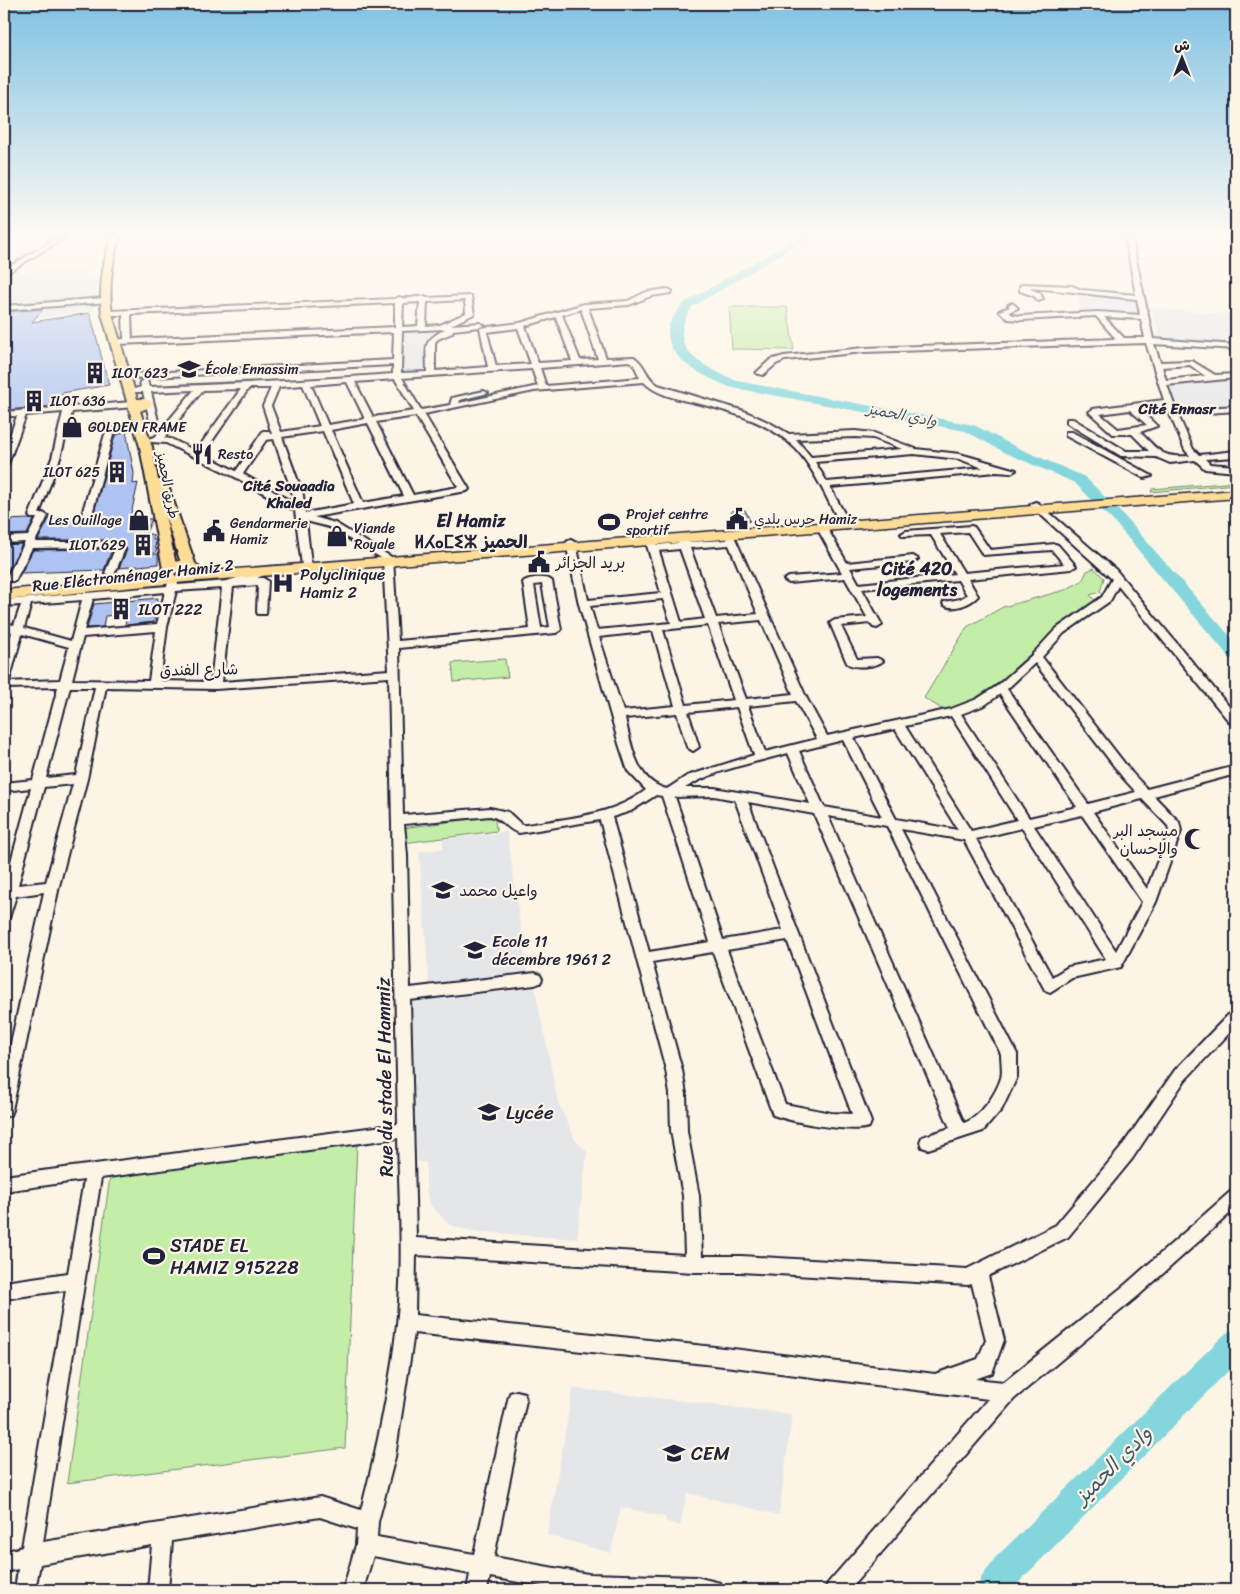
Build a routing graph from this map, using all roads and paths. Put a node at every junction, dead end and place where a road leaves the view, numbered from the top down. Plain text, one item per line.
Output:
1 (106, 310) edge
2 (161, 310) edge
3 (399, 310) edge
4 (423, 310) edge
5 (470, 310) edge
6 (568, 310) edge
7 (586, 310) edge
8 (1005, 310) edge
9 (1143, 310) edge
10 (127, 312) junction
11 (111, 313) joint
12 (558, 313) junction
13 (470, 314) junction
14 (1098, 314) junction
15 (1144, 317) junction
16 (521, 325) junction
17 (422, 327) junction
18 (447, 327) junction
19 (400, 328) junction
20 (482, 328) junction
21 (1121, 340) junction
22 (1149, 340) junction
23 (124, 342) junction
24 (1236, 347) edge
25 (603, 361) junction
26 (398, 362) junction
27 (577, 363) junction
28 (1158, 365) junction
29 (535, 366) junction
30 (492, 370) junction
31 (760, 373) dead end
32 (144, 375) junction
33 (431, 375) junction
34 (131, 376) junction
35 (397, 376) junction
36 (1236, 376) edge
37 (349, 378) junction
38 (1213, 378) junction
39 (644, 380) junction
40 (306, 383) junction
41 (1162, 383) junction
42 (276, 385) junction
43 (247, 386) junction
44 (201, 387) junction
45 (140, 389) junction
46 (539, 389) junction
47 (1169, 402) junction
48 (136, 405) junction
49 (1132, 407) junction
50 (1233, 408) edge
51 (68, 410) junction
52 (418, 412) junction
53 (1172, 412) junction
54 (22, 413) junction
55 (4, 414) edge
56 (1236, 416) edge
57 (174, 420) junction
58 (371, 420) junction
59 (1070, 421) dead end
60 (147, 422) junction
61 (272, 424) junction
62 (326, 428) junction
63 (1134, 430) junction
64 (1069, 434) dead end
65 (277, 436) junction
66 (787, 437) junction
67 (262, 438) junction
68 (154, 439) junction
69 (1116, 450) junction
70 (914, 451) junction
71 (1104, 454) junction
72 (1157, 454) junction
73 (1236, 454) edge
74 (197, 456) junction
75 (1195, 458) junction
76 (249, 460) junction
77 (808, 460) junction
78 (4, 464) edge
79 (996, 469) junction
80 (1236, 469) edge
81 (1011, 470) dead end
82 (238, 475) junction
83 (1147, 476) dead end
84 (256, 485) junction
85 (823, 485) junction
86 (1236, 488) edge
87 (1236, 494) edge
88 (410, 498) junction
89 (1147, 498) junction
90 (360, 507) junction
91 (1046, 507) junction
92 (300, 513) junction
93 (86, 518) dead end
94 (845, 524) junction
95 (822, 528) junction
96 (934, 532) junction
97 (906, 534) dead end
98 (731, 539) junction
99 (4, 540) edge
100 (29, 542) junction
101 (683, 543) junction
102 (572, 545) junction
103 (652, 545) junction
104 (913, 559) dead end
105 (388, 560) junction
106 (306, 564) junction
107 (846, 570) junction
108 (110, 573) dead end
109 (180, 573) junction
110 (264, 573) junction
111 (962, 577) junction
112 (1118, 579) junction
113 (789, 580) dead end
114 (228, 584) junction
115 (7, 585) edge
116 (856, 587) junction
117 (4, 595) edge
118 (668, 595) junction
119 (88, 596) junction
120 (27, 601) junction
121 (4, 603) edge
122 (584, 604) junction
123 (948, 604) dead end
124 (262, 612) dead end
125 (765, 616) junction
126 (711, 622) junction
127 (4, 626) edge
128 (677, 626) junction
129 (162, 627) junction
130 (657, 628) junction
131 (18, 631) junction
132 (536, 632) junction
133 (593, 634) junction
134 (76, 639) junction
135 (393, 645) junction
136 (1036, 657) junction
137 (877, 661) dead end
138 (394, 673) junction
139 (4, 678) edge
140 (66, 684) junction
141 (102, 684) junction
142 (4, 686) edge
143 (154, 686) junction
144 (216, 686) junction
145 (1001, 688) junction
146 (800, 697) junction
147 (740, 703) junction
148 (681, 710) junction
149 (954, 712) junction
150 (618, 715) junction
151 (1236, 722) edge
152 (898, 724) junction
153 (847, 736) junction
154 (824, 741) junction
155 (694, 747) dead end
156 (792, 749) junction
157 (761, 757) junction
158 (1236, 770) edge
159 (81, 779) junction
160 (39, 783) junction
161 (4, 787) edge
162 (664, 792) junction
163 (1144, 794) junction
164 (740, 796) junction
165 (818, 810) junction
166 (1083, 810) junction
167 (606, 814) junction
168 (397, 820) junction
169 (890, 822) junction
170 (1026, 824) junction
171 (968, 836) junction
172 (52, 886) junction
173 (8, 891) edge
174 (1149, 902) junction
175 (4, 914) edge
176 (791, 934) junction
177 (718, 946) junction
178 (644, 958) junction
179 (1116, 963) junction
180 (536, 979) dead end
181 (402, 994) junction
182 (1236, 1016) edge
183 (8, 1067) edge
184 (4, 1110) edge
185 (405, 1130) junction
186 (960, 1132) junction
187 (928, 1142) dead end
188 (94, 1171) junction
189 (4, 1182) edge
190 (1236, 1197) edge
191 (408, 1246) junction
192 (694, 1264) junction
193 (978, 1272) junction
194 (77, 1280) junction
195 (4, 1290) edge
196 (406, 1323) junction
197 (936, 1382) junction
198 (1007, 1392) junction
199 (517, 1400) dead end
200 (368, 1522) junction
201 (164, 1533) junction
202 (366, 1545) junction
203 (30, 1557) junction
204 (4, 1562) edge
205 (482, 1565) junction
206 (587, 1587) edge
207 (702, 1589) edge
208 (25, 1590) edge
209 (158, 1590) edge
210 (353, 1590) edge
211 (477, 1590) edge
212 (836, 1590) edge

1 - 48 main road, طريق الحميز
2 - 10 street
3 - 19 street
4 - 17 street
5 - 13 street
6 - 12 street
7 - 25 street
8 - 14 street
9 - 15 street
10 - 11 street
10 - 23 street
11 - 23 main road, طريق الحميز
12 - 16 street
12 - 27 street
13 - 18 street
13 - 20 street
14 - 15 street
14 - 21 street
15 - 22 street
16 - 20 street
16 - 29 street
17 - 18 street
17 - 19 street
18 - 20 street
18 - 33 street
19 - 23 street
19 - 26 street
20 - 30 street
21 - 22 street
21 - 31 street
22 - 24 street
22 - 28 street
23 - 34 main road, طريق الحميز
25 - 27 street
25 - 39 street
26 - 32 street
26 - 35 street
27 - 29 street
28 - 38 street
28 - 41 street
29 - 30 street
29 - 46 street
30 - 33 street
32 - 34 street
32 - 45 street
33 - 35 street
34 - 45 main road, طريق الحميز
35 - 37 street
35 - 52 street
36 - 38 street
37 - 40 street
37 - 58 street
38 - 41 street
39 - 46 street
39 - 66 street
40 - 42 street
40 - 62 street
41 - 47 street
42 - 43 street
42 - 61 street
43 - 44 street
43 - 74 street
44 - 45 street
44 - 57 street
45 - 48 main road, طريق الحميز
45 - 60 street
46 - 52 street
47 - 49 street
47 - 53 street
48 - 51 street
48 - 60 main road, طريق الحميز
49 - 63 street
49 - 63 street
50 - 53 street
50 - 56 street
51 - 54 street
51 - 100 street
52 - 58 street
52 - 88 street
53 - 75 street
54 - 55 street
54 - 78 street
57 - 60 street
57 - 68 street
58 - 62 street
58 - 88 street
59 - 69 street
60 - 68 main road, طريق الحميز
60 - 93 street
60 - 109 main road, طريق الحميز
61 - 65 street
61 - 67 street
62 - 65 street
62 - 90 street
63 - 72 street
64 - 71 street
65 - 67 street
65 - 92 street
66 - 70 street
66 - 77 street
67 - 76 street
68 - 74 street
68 - 109 main road, طريق الحميز
69 - 71 street
69 - 72 street
70 - 77 street
70 - 79 street
71 - 83 street
72 - 75 street
73 - 75 street
74 - 82 street
75 - 80 street
76 - 82 street
76 - 84 street
77 - 85 street
79 - 81 street
79 - 85 street
82 - 84 street
84 - 92 street
85 - 94 street
86 - 89 highway
87 - 89 highway
88 - 90 street
89 - 91 highway
90 - 92 street
91 - 94 highway
91 - 112 street
92 - 105 street
92 - 106 street
94 - 95 highway
94 - 102 highway
95 - 98 highway
95 - 107 street
96 - 97 street
96 - 111 street
96 - 111 street
98 - 101 highway
98 - 125 street
99 - 100 street
100 - 108 street
100 - 115 street
101 - 103 highway
101 - 126 street
102 - 103 highway
102 - 105 highway
102 - 122 street
103 - 118 street
104 - 107 street
105 - 106 highway
105 - 110 highway
105 - 135 street, Rue du stade El Hammiz
106 - 109 highway
107 - 113 street
107 - 116 street
109 - 110 highway
109 - 114 street, Rue Eléctroménager Hamiz 2
109 - 115 highway
109 - 117 highway
109 - 119 street, Rue Eléctroménager Hamiz 2
109 - 129 street
110 - 114 street, Rue Eléctroménager Hamiz 2
111 - 116 street
111 - 123 street
112 - 136 street
112 - 151 street
114 - 124 street
114 - 144 street
116 - 137 street
118 - 122 street
118 - 128 street
119 - 120 street, Rue Eléctroménager Hamiz 2
119 - 134 street
120 - 121 street, Rue Eléctroménager Hamiz 2
120 - 131 street
122 - 133 street
125 - 126 street
125 - 146 street
126 - 128 street
126 - 147 street
127 - 131 street
128 - 130 street
129 - 134 street
129 - 143 street
130 - 133 street
130 - 148 street
131 - 134 street
131 - 139 street
132 - 132 street
132 - 135 street
133 - 150 street
134 - 140 street
135 - 138 street, Rue du stade El Hammiz
136 - 145 street
136 - 163 street
138 - 144 street, شارع الفندق
138 - 168 street, Rue du stade El Hammiz
140 - 141 street, شارع الفندق
140 - 142 street, شارع الفندق
140 - 160 street
141 - 143 street, شارع الفندق
141 - 159 street
143 - 144 street, شارع الفندق
145 - 149 street
145 - 166 street
146 - 147 street
146 - 154 street
147 - 148 street
147 - 157 street
148 - 150 street
148 - 155 street
149 - 152 street
149 - 170 street
150 - 162 street
152 - 153 street
152 - 171 street
153 - 154 street
153 - 169 street
154 - 156 street
156 - 157 street
156 - 165 street
157 - 162 street
158 - 163 street
159 - 160 street
159 - 172 street
160 - 161 street
160 - 173 street
162 - 164 street
162 - 167 street
162 - 177 street
163 - 166 street
163 - 174 street
164 - 165 street
164 - 176 street
165 - 169 street
165 - 186 street
166 - 170 street
166 - 174 street
167 - 168 street
167 - 178 street
168 - 181 street, Rue du stade El Hammiz
169 - 171 street
169 - 186 street
170 - 171 street
170 - 179 street
171 - 179 street
172 - 173 street
172 - 183 street
173 - 175 street
174 - 179 street
176 - 177 street
176 - 177 street
177 - 178 street
178 - 192 street
180 - 181 street
181 - 185 street, Rue du stade El Hammiz
182 - 193 street
183 - 184 street
185 - 188 street
185 - 191 street, Rue du stade El Hammiz
186 - 187 street
188 - 189 street
188 - 194 street
190 - 198 street
191 - 192 street
191 - 196 street, Rue du stade El Hammiz
192 - 193 street
193 - 197 street
194 - 195 street
194 - 203 street
196 - 197 street
196 - 200 street, Rue du stade El Hammiz
197 - 198 street
198 - 212 street
199 - 205 street
200 - 201 street
200 - 202 street, Rue du stade El Hammiz
201 - 203 street
201 - 209 street
202 - 205 street
202 - 210 street, Rue du stade El Hammiz
203 - 204 street
203 - 208 street
205 - 206 street
205 - 211 street
206 - 207 street

